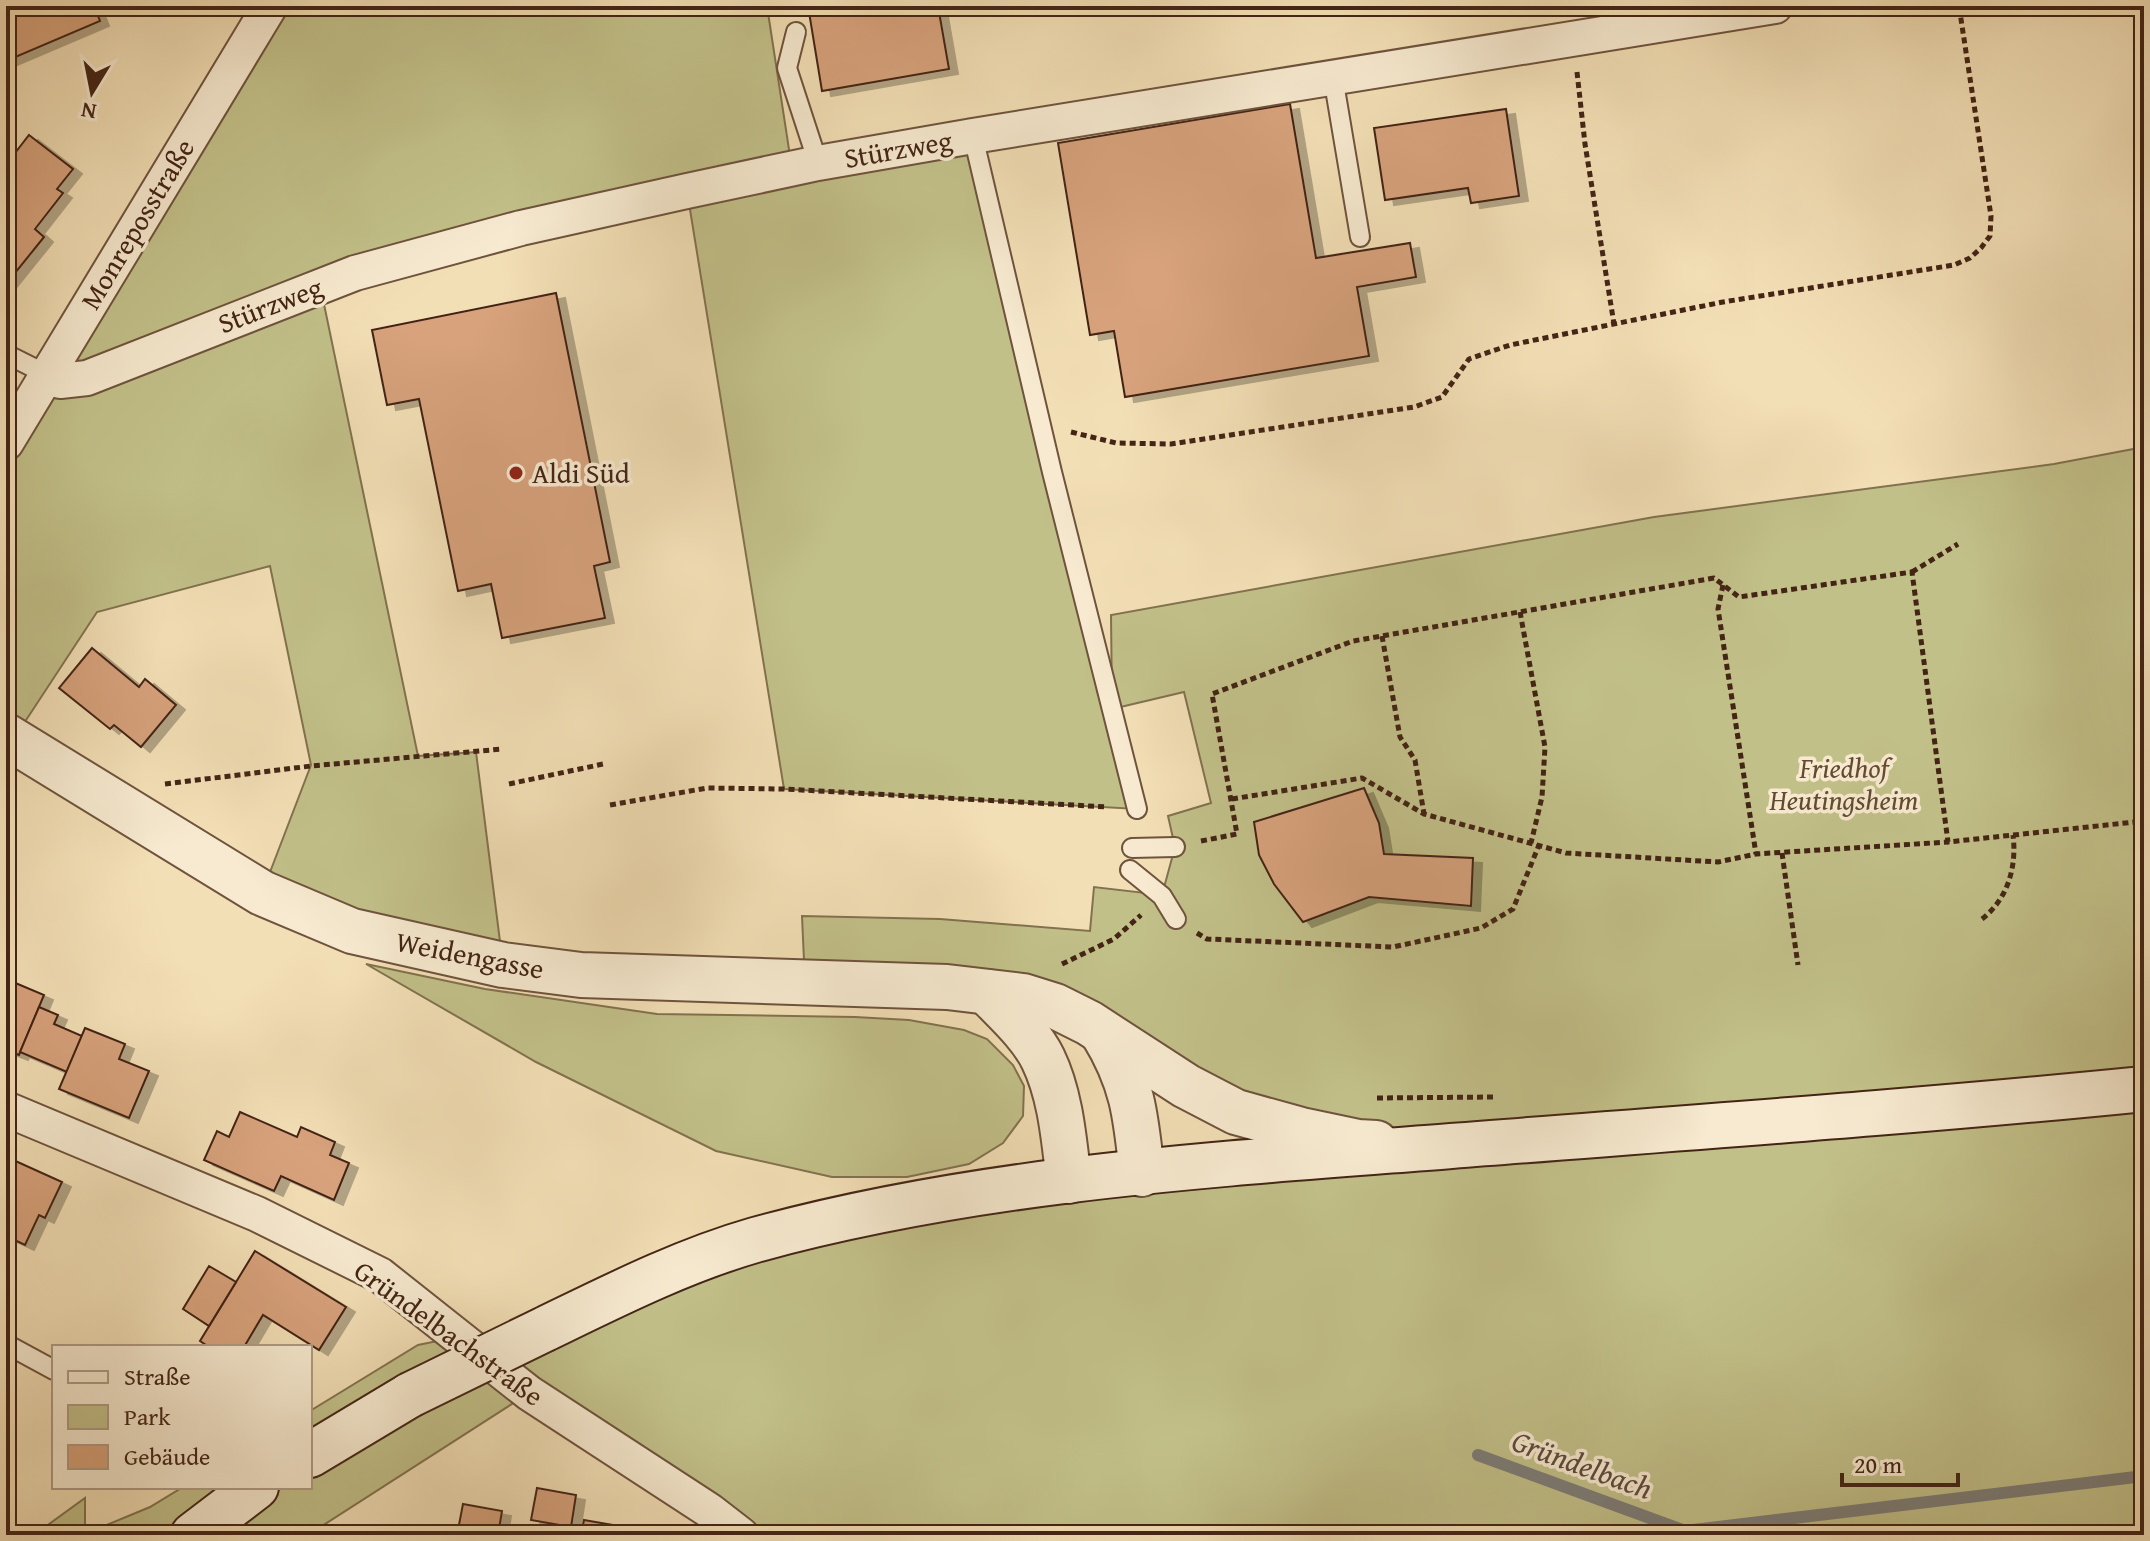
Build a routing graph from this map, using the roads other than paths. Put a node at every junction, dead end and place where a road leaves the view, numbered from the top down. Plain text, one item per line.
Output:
1 (270, 6) edge
2 (1775, 6) edge
3 (796, 32) dead end
4 (1333, 77) junction
5 (973, 136) junction
6 (818, 163) junction
7 (1360, 237) dead end
8 (6, 354) edge
9 (46, 374) junction
10 (6, 443) edge
11 (6, 736) edge
12 (1137, 809) road end
13 (1175, 847) road end
14 (1132, 848) dead end
15 (1130, 870) dead end
16 (1176, 919) road end
17 (987, 992) junction
18 (1100, 1030) junction
19 (2144, 1089) edge
20 (6, 1109) edge
21 (1449, 1146) junction
22 (1142, 1174) junction
23 (1069, 1181) junction
24 (6, 1344) edge
25 (52, 1369) edge
26 (312, 1454) edge
27 (253, 1489) edge
28 (193, 1535) edge
29 (741, 1535) edge

1 - 9 street, Monreposstraße
2 - 4 street, Stürzweg
3 - 6 lane
4 - 5 street, Stürzweg
4 - 7 lane
5 - 6 street, Stürzweg
5 - 12 lane
6 - 9 street, Stürzweg
8 - 9 lane
9 - 10 street, Monreposstraße
11 - 17 main road, Weidengasse
13 - 14 lane
15 - 16 lane
17 - 18 main road, Weidengasse
17 - 23 main road
18 - 21 main road, Weidengasse
18 - 22 main road
19 - 21 main road
20 - 29 street, Gründelbachstraße
21 - 22 main road
22 - 23 main road
23 - 26 main road, bridge
24 - 25 lane
27 - 28 main road

